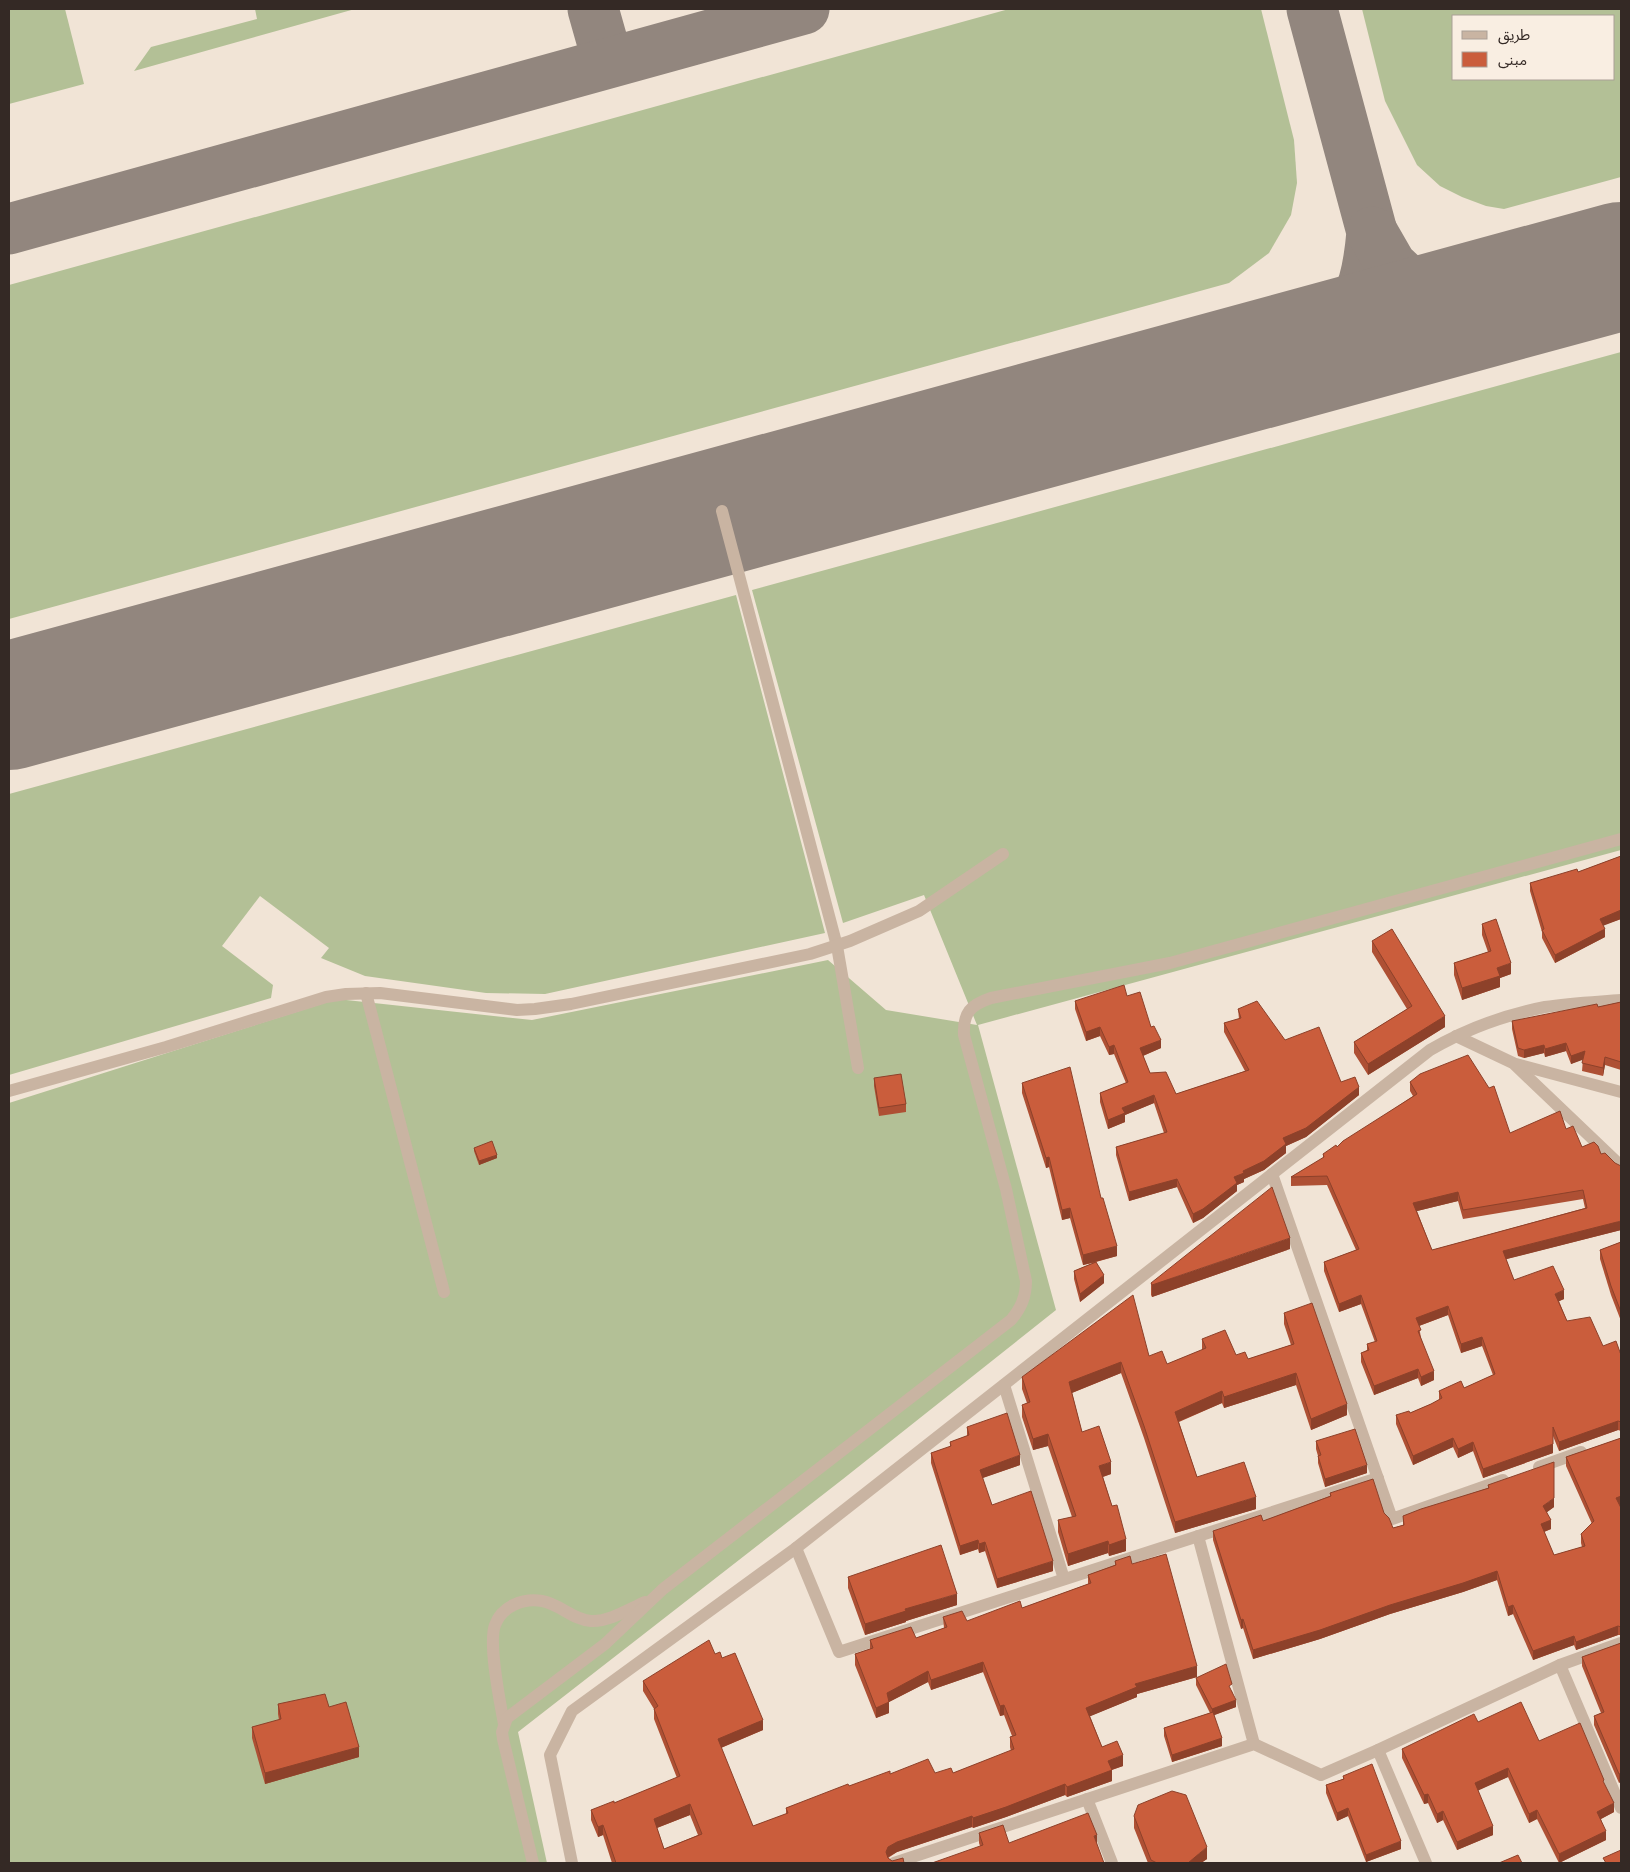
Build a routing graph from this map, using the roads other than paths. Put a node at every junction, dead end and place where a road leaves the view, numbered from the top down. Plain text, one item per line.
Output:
1 (722, 511) dead end
2 (1621, 839) edge
3 (1003, 854) dead end
4 (836, 946) junction
5 (366, 993) junction
6 (1621, 1000) edge
7 (1456, 1036) junction
8 (1513, 1063) junction
9 (858, 1068) dead end
10 (9, 1091) edge
11 (1621, 1092) edge
12 (1621, 1166) edge
13 (1272, 1174) junction
14 (444, 1292) dead end
15 (1004, 1385) junction
16 (1594, 1448) edge
17 (1530, 1470) edge
18 (1511, 1477) edge
19 (1378, 1478) junction
20 (1198, 1536) junction
21 (796, 1548) junction
22 (1064, 1579) junction
23 (652, 1599) junction
24 (1621, 1642) edge
25 (1560, 1665) junction
26 (504, 1724) junction
27 (1254, 1744) junction
28 (1378, 1750) junction
29 (1087, 1799) junction
30 (1621, 1808) edge
31 (533, 1863) edge
32 (572, 1863) edge
33 (894, 1863) edge
34 (1112, 1863) edge
35 (1426, 1863) edge

1 - 4 street
2 - 23 street
3 - 4 street
4 - 5 street
4 - 9 street
5 - 10 street
5 - 14 street
6 - 7 street
7 - 8 street
7 - 13 street
8 - 11 street
8 - 12 street
13 - 15 street
13 - 19 street
15 - 21 street
15 - 22 street
16 - 17 street
18 - 19 street
19 - 20 street
20 - 22 street
20 - 27 street
21 - 22 street
21 - 32 street
23 - 26 street
23 - 26 street
24 - 25 street
25 - 28 street
25 - 30 street
26 - 31 street
27 - 28 street
27 - 29 street
28 - 35 street
29 - 33 street
29 - 34 street

